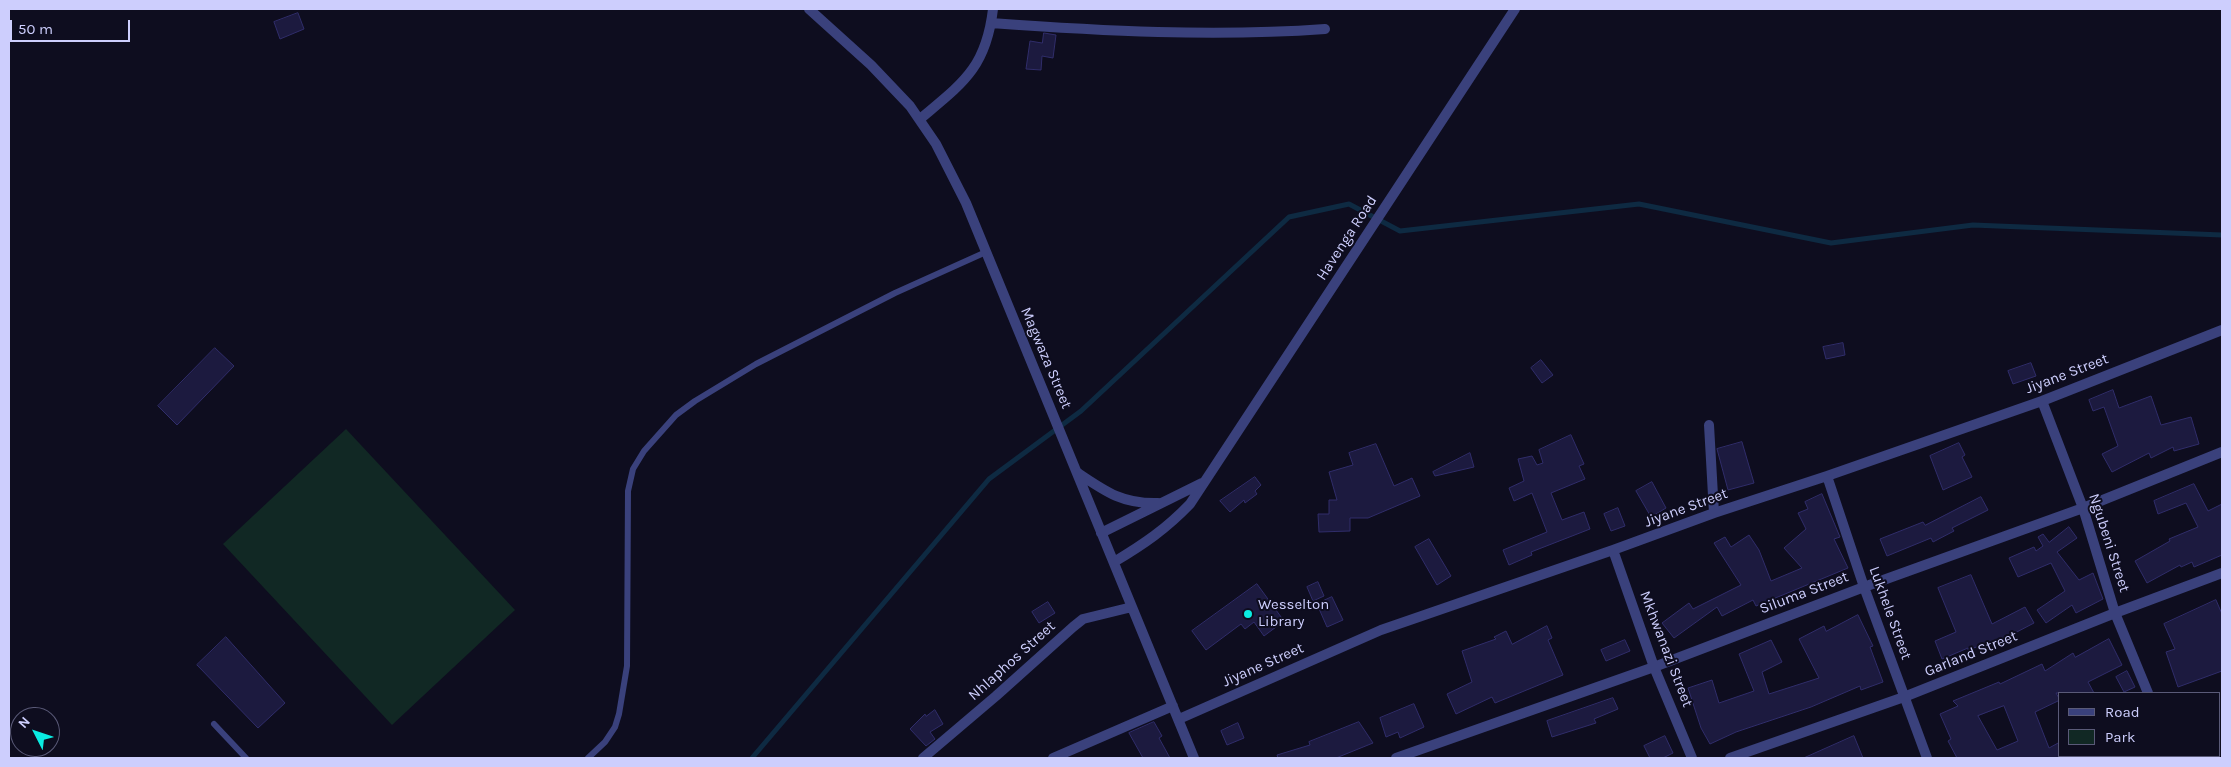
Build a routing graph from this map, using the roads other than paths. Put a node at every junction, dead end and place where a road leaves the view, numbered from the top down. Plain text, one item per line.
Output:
1 (809, 9) edge
2 (993, 9) edge
3 (1515, 9) edge
4 (991, 23) junction
5 (1325, 29) dead end
6 (920, 118) junction
7 (986, 252) junction
8 (2222, 330) edge
9 (2042, 401) junction
10 (1709, 425) dead end
11 (2222, 452) edge
12 (1077, 472) junction
13 (1827, 476) junction
14 (1202, 483) junction
15 (1164, 502) junction
16 (2083, 508) junction
17 (1714, 513) junction
18 (1101, 533) junction
19 (1614, 550) junction
20 (1114, 562) junction
21 (2222, 573) edge
22 (1864, 587) junction
23 (1132, 607) junction
24 (2115, 613) junction
25 (1654, 667) junction
26 (2148, 692) edge
27 (1904, 697) junction
28 (1173, 706) junction
29 (1179, 719) junction
30 (214, 724) dead end
31 (246, 758) edge
32 (588, 758) edge
33 (923, 758) edge
34 (1053, 758) edge
35 (1194, 758) edge
36 (1396, 758) edge
37 (1692, 758) edge
38 (1730, 758) edge
39 (1927, 758) edge

1 - 6 street, Magwaza Street
2 - 4 street
3 - 14 street, Havenga Road
4 - 5 street
4 - 6 street
6 - 7 street, Magwaza Street
7 - 12 street, Magwaza Street
7 - 32 lane
8 - 9 street, Jiyane Street
9 - 13 street, Jiyane Street
9 - 16 street, Ngubeni Street
10 - 17 street
11 - 16 street, Siluma Street
12 - 15 street
12 - 18 street, Magwaza Street
13 - 17 street, Jiyane Street
13 - 22 street, Lukhele Street
14 - 15 street, Havenga Road
14 - 20 street, Havenga Road
15 - 18 street, Havenga Road
16 - 22 street, Siluma Street
16 - 24 street, Ngubeni Street
17 - 19 street, Jiyane Street
18 - 20 street, Magwaza Street
19 - 25 street, Mkhwanazi Street
19 - 29 street, Jiyane Street
20 - 23 street, Magwaza Street
21 - 24 street, Garland Street
22 - 25 street, Siluma Street
22 - 27 street, Lukhele Street
23 - 28 street, Magwaza Street
23 - 33 street, Nhlaphos Street
24 - 26 street, Ngubeni Street
24 - 27 street, Garland Street
25 - 36 street, Siluma Street
25 - 37 street, Mkhwanazi Street
27 - 38 street, Garland Street
27 - 39 street, Lukhele Street
28 - 29 street, Magwaza Street
28 - 34 street
29 - 35 street, Magwaza Street
30 - 31 lane

